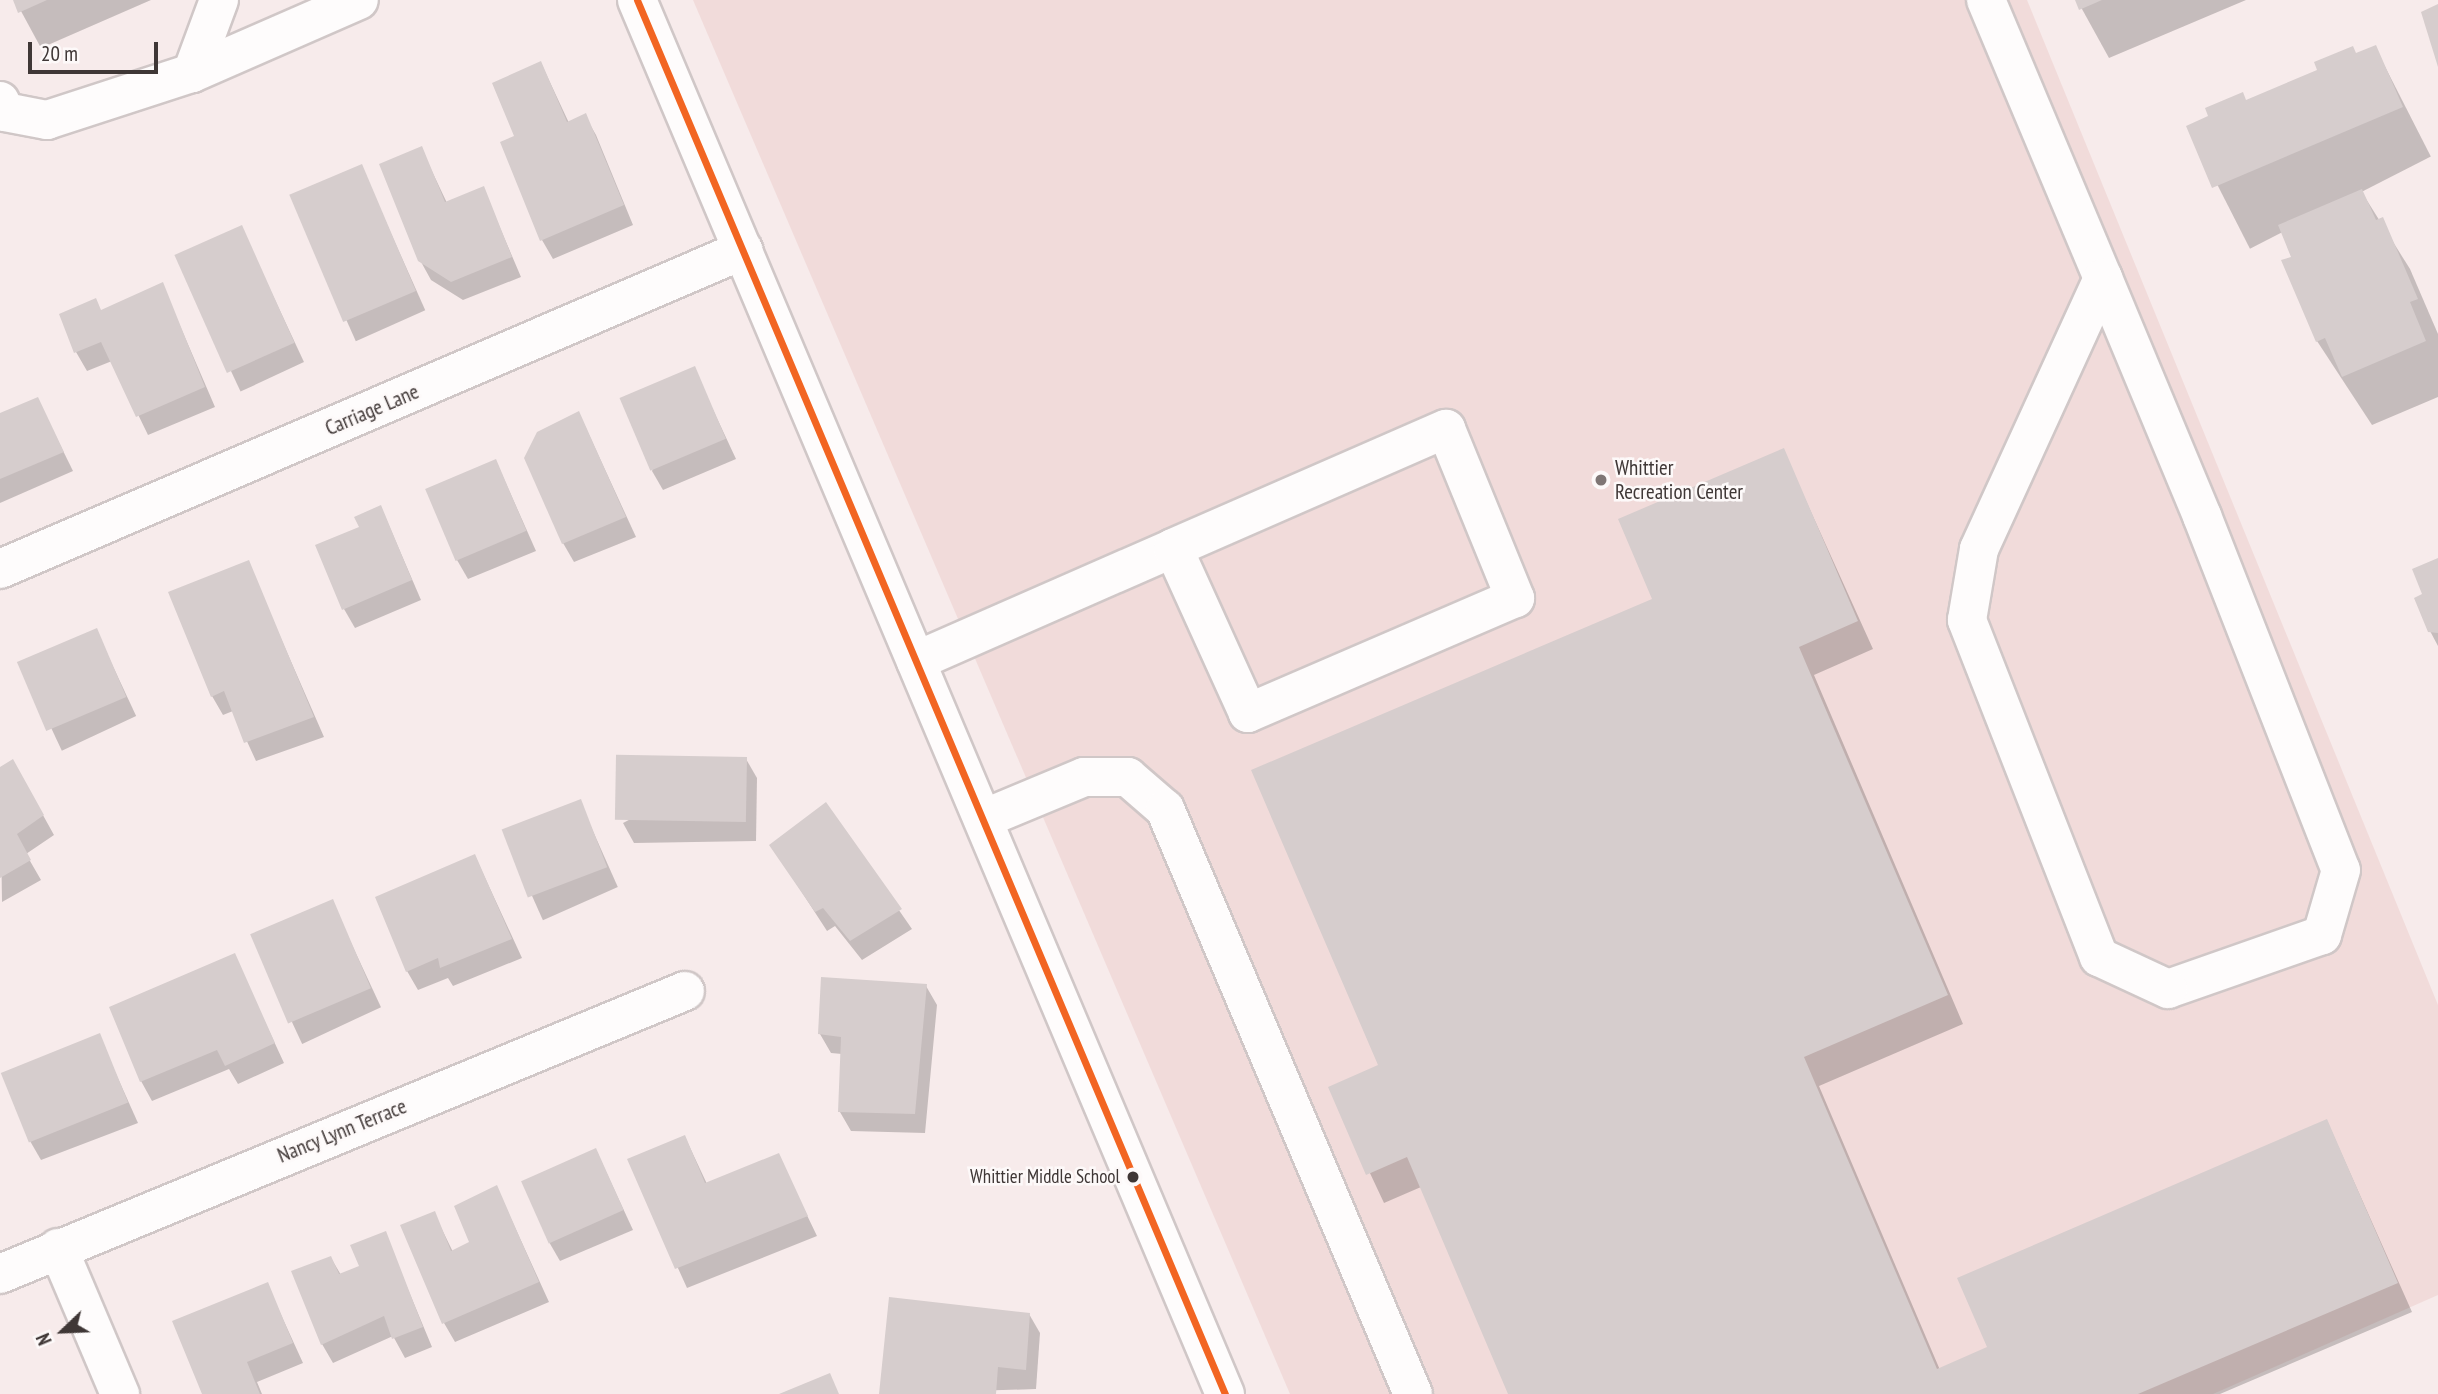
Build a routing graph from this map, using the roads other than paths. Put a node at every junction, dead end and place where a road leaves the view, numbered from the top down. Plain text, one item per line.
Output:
1 (219, 0) edge
2 (359, 0) edge
3 (637, 0) edge
4 (1986, 0) edge
5 (192, 73) junction
6 (0, 101) edge
7 (743, 250) junction
8 (2102, 278) junction
9 (1173, 548) junction
10 (0, 569) edge
11 (916, 661) junction
12 (983, 819) junction
13 (685, 991) dead end
14 (58, 1248) junction
15 (0, 1273) edge
16 (120, 1394) edge
17 (1226, 1394) edge
18 (1413, 1394) edge

1 - 5 street
2 - 5 street
3 - 7 street
4 - 8 street
5 - 6 street
7 - 10 street, Carriage Lane
7 - 11 street
8 - 8 street
9 - 9 street
9 - 11 street
11 - 12 street
12 - 17 street
12 - 18 street
13 - 14 street, Nancy Lynn Terrace
14 - 15 street, Nancy Lynn Terrace
14 - 16 street

